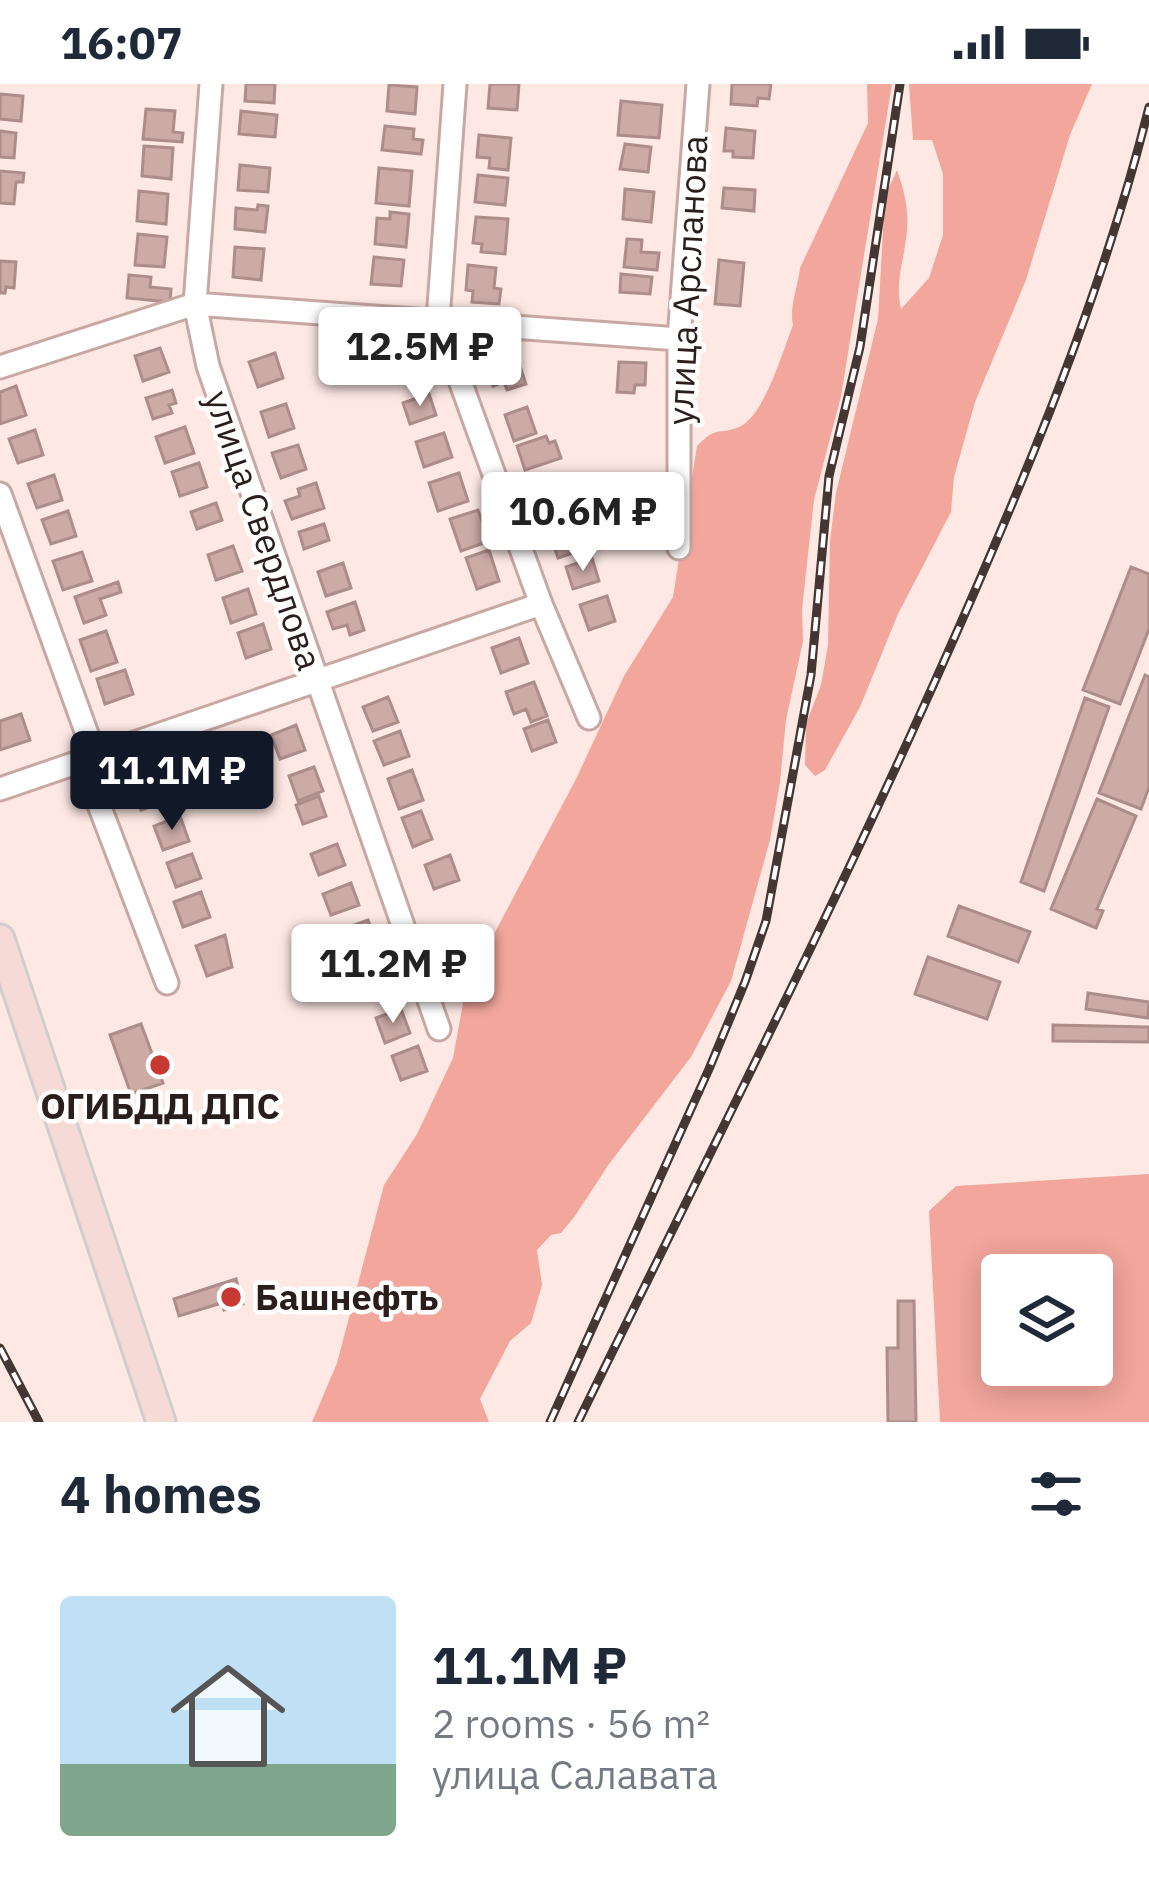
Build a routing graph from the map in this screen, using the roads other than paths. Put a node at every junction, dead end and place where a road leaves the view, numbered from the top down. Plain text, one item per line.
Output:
1 (212, 84) edge
2 (455, 84) edge
3 (698, 84) edge
4 (195, 304) junction
5 (438, 320) junction
6 (680, 339) junction
7 (0, 367) edge
8 (0, 494) edge
9 (679, 548) dead end
10 (541, 604) junction
11 (315, 680) junction
12 (589, 718) dead end
13 (88, 760) junction
14 (0, 789) edge
15 (0, 939) edge
16 (167, 983) dead end
17 (440, 1029) dead end
18 (160, 1422) edge

1 - 4 street, улица Свердлова
2 - 5 street
3 - 6 street, улица Арсланова
4 - 5 street
4 - 7 street
4 - 11 street, улица Свердлова
5 - 6 street
5 - 10 street
6 - 9 street, улица Арсланова
8 - 13 street
10 - 11 street
10 - 12 street
11 - 13 street
11 - 17 street, улица Свердлова
13 - 14 street
13 - 16 street
15 - 18 main road

